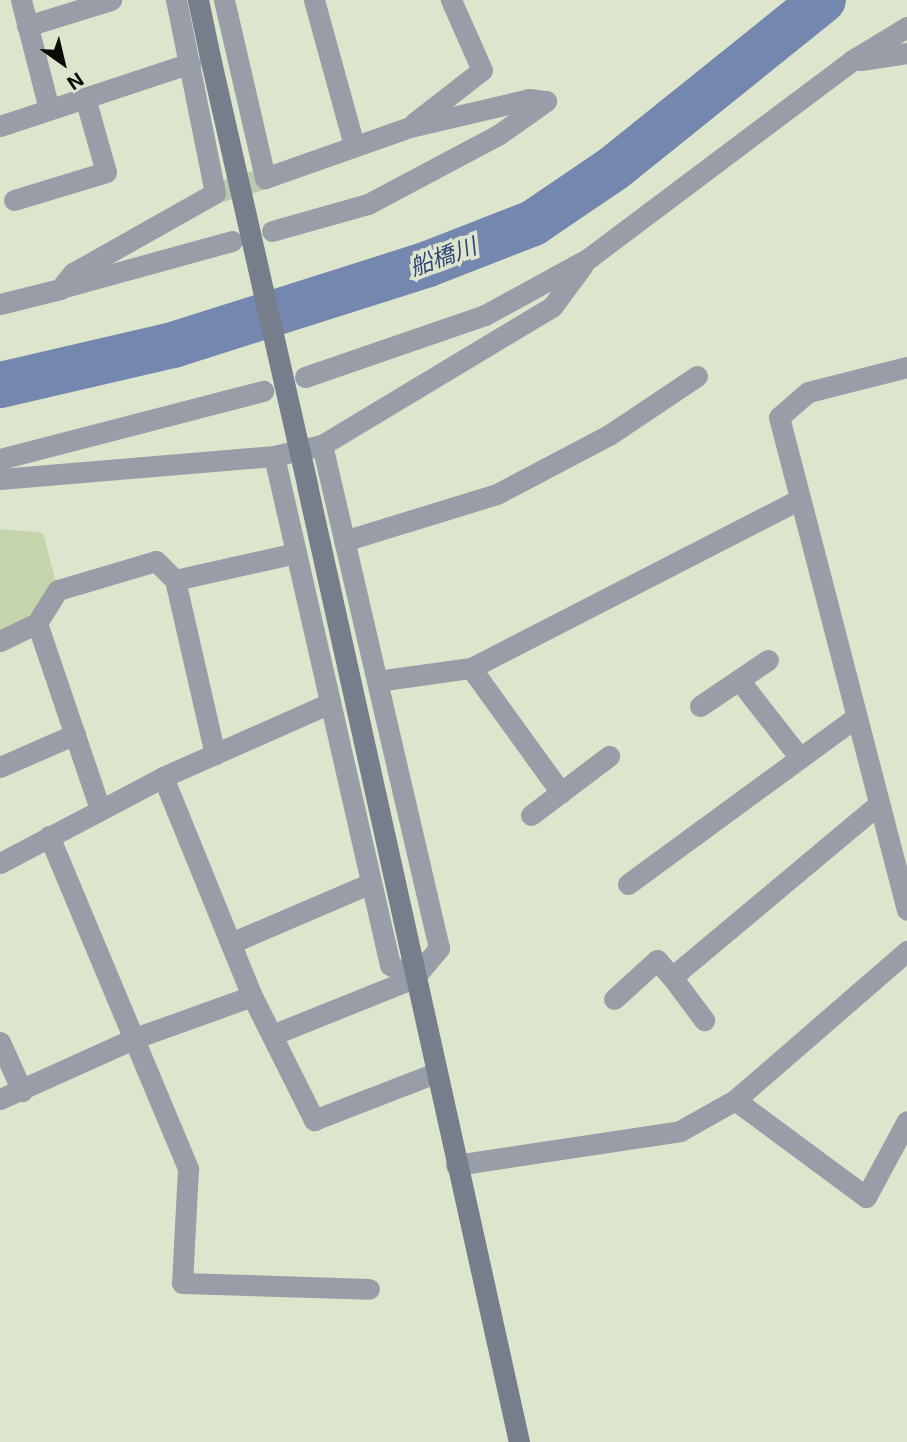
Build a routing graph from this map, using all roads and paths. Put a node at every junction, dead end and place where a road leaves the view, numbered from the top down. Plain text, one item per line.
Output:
1 (21, 0) edge
2 (111, 0) edge
3 (176, 0) edge
4 (198, 0) edge
5 (224, 0) edge
6 (314, 0) edge
7 (451, 0) edge
8 (27, 26) junction
9 (907, 27) edge
10 (907, 53) edge
11 (200, 60) junction
12 (851, 61) junction
13 (85, 98) junction
14 (49, 109) junction
15 (0, 126) edge
16 (410, 127) junction
17 (354, 145) junction
18 (14, 200) dead end
19 (272, 231) dead end
20 (232, 241) dead end
21 (589, 258) junction
22 (60, 289) junction
23 (0, 304) edge
24 (907, 367) edge
25 (697, 376) dead end
26 (305, 377) dead end
27 (263, 391) dead end
28 (322, 445) junction
29 (274, 456) junction
30 (0, 459) edge
31 (0, 480) edge
32 (798, 500) junction
33 (344, 541) junction
34 (296, 553) junction
35 (175, 580) junction
36 (37, 623) junction
37 (0, 641) edge
38 (768, 660) dead end
39 (471, 668) junction
40 (739, 680) junction
41 (377, 681) junction
42 (330, 703) junction
43 (701, 706) dead end
44 (856, 717) junction
45 (75, 734) junction
46 (215, 754) junction
47 (609, 756) dead end
48 (800, 758) junction
49 (0, 767) edge
50 (163, 777) junction
51 (561, 793) junction
52 (879, 804) junction
53 (100, 809) junction
54 (531, 815) dead end
55 (48, 836) junction
56 (0, 863) edge
57 (371, 883) junction
58 (628, 884) dead end
59 (907, 910) edge
60 (231, 943) junction
61 (907, 951) edge
62 (672, 977) junction
63 (414, 978) junction
64 (253, 996) junction
65 (614, 999) dead end
66 (704, 1020) dead end
67 (272, 1035) junction
68 (135, 1038) junction
69 (0, 1042) edge
70 (435, 1073) junction
71 (22, 1091) junction
72 (0, 1099) edge
73 (735, 1100) junction
74 (907, 1121) edge
75 (456, 1165) junction
76 (369, 1289) dead end
77 (519, 1442) edge

1 - 8 street
2 - 8 street
3 - 11 street
4 - 11 street
5 - 17 street
6 - 17 street
7 - 16 street
8 - 14 street
9 - 12 street
10 - 12 street
11 - 13 street
11 - 22 street
11 - 63 street, bridge
12 - 21 street
13 - 14 street
13 - 18 street
14 - 15 street
16 - 17 street
16 - 19 street
20 - 22 street
21 - 26 street
21 - 28 street
22 - 23 street
24 - 32 street
25 - 33 street
27 - 30 street
28 - 29 street
28 - 33 street
29 - 31 street
29 - 34 street
32 - 39 street
32 - 44 street
33 - 41 street
34 - 35 street
34 - 42 street
35 - 36 street
35 - 46 street
36 - 37 street
36 - 45 street
38 - 40 street
39 - 41 street
39 - 51 street
40 - 43 street
40 - 48 street
41 - 63 street
42 - 46 street
42 - 57 street
44 - 48 street
44 - 52 street
45 - 49 street
45 - 53 street
46 - 50 street
47 - 51 street
48 - 58 street
50 - 53 street
50 - 60 street
51 - 54 street
52 - 59 street
52 - 62 street
53 - 55 street
55 - 56 street
55 - 68 street
57 - 60 street
57 - 63 street
60 - 64 street
61 - 73 street
62 - 65 street
62 - 66 street
63 - 67 street
63 - 70 street
64 - 67 street
64 - 68 street
67 - 70 street
68 - 71 street
68 - 76 street
69 - 71 street
70 - 75 street
71 - 72 street
73 - 74 street
73 - 75 street
75 - 77 street

